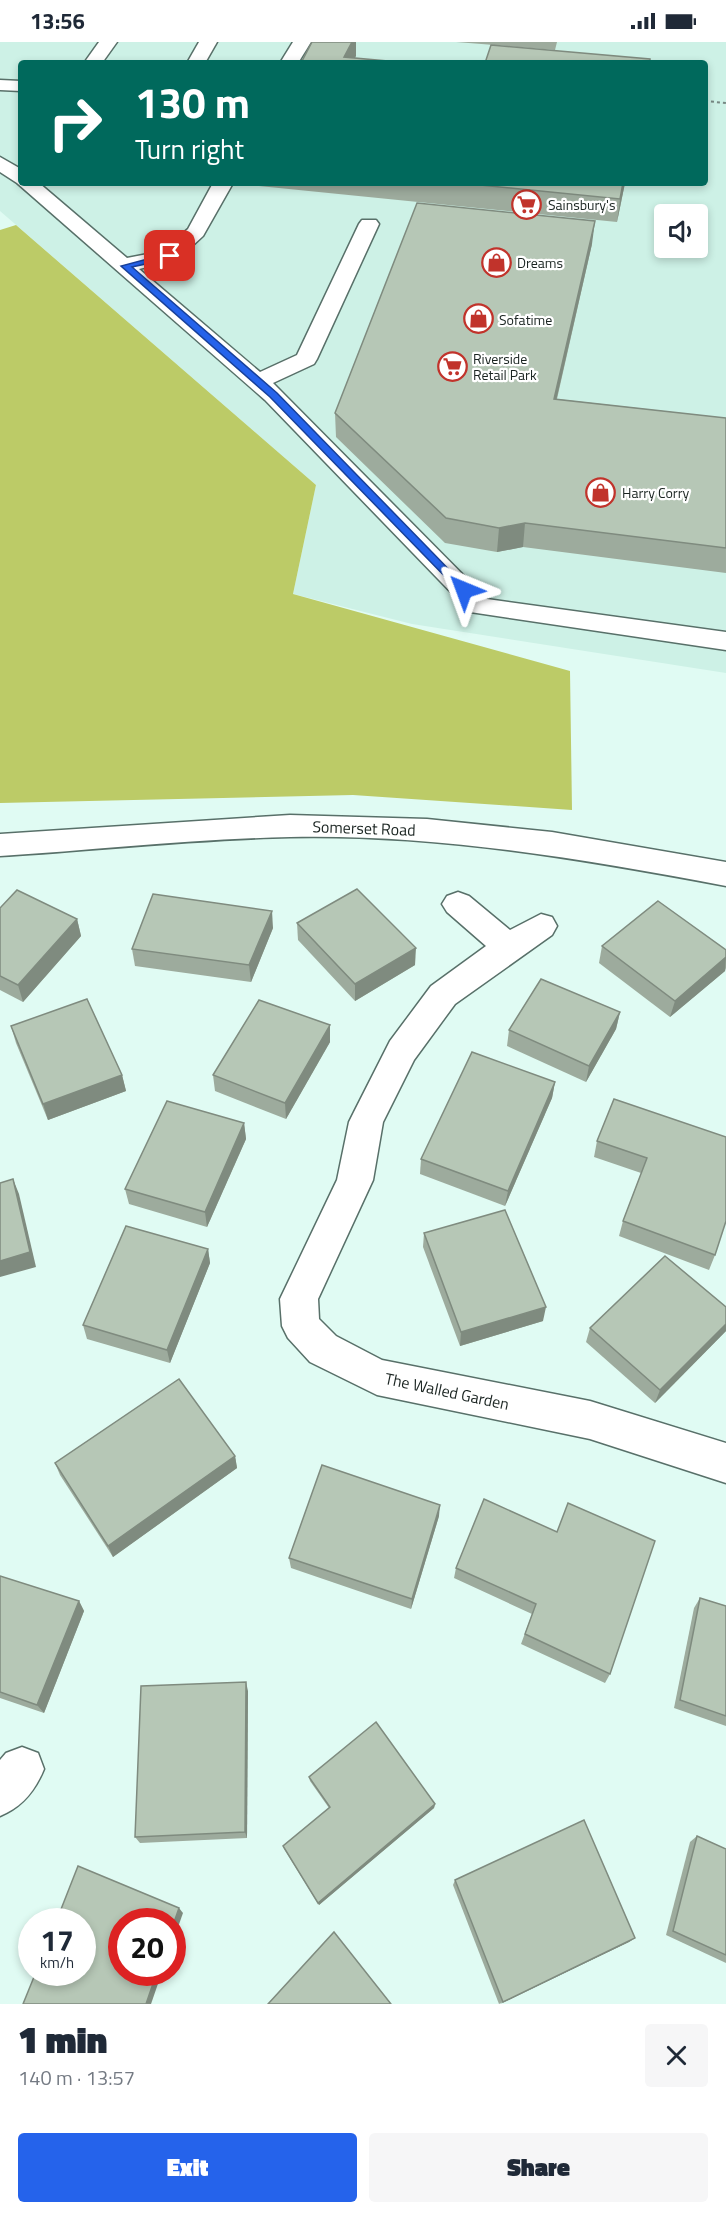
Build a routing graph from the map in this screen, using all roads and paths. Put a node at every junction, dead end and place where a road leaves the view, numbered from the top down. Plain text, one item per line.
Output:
1 (108, 42) edge
2 (208, 42) edge
3 (302, 42) edge
4 (95, 60) edge
5 (198, 60) edge
6 (291, 60) edge
7 (0, 85) edge
8 (18, 86) edge
9 (708, 101) edge
10 (726, 103) edge
11 (32, 186) edge
12 (221, 186) edge
13 (369, 224) dead end
14 (125, 266) junction
15 (258, 381) junction
16 (726, 641) edge
17 (0, 844) edge
18 (726, 874) edge
19 (458, 904) dead end
20 (541, 926) dead end
21 (508, 947) junction
22 (726, 1463) edge

1 - 4 street
2 - 5 street
3 - 6 street
7 - 8 street
9 - 10 path
11 - 14 street
12 - 14 street
13 - 15 street
14 - 15 street
15 - 16 street
17 - 18 street, Somerset Road
19 - 21 street
20 - 21 street, The Walled Garden
21 - 22 street, The Walled Garden

